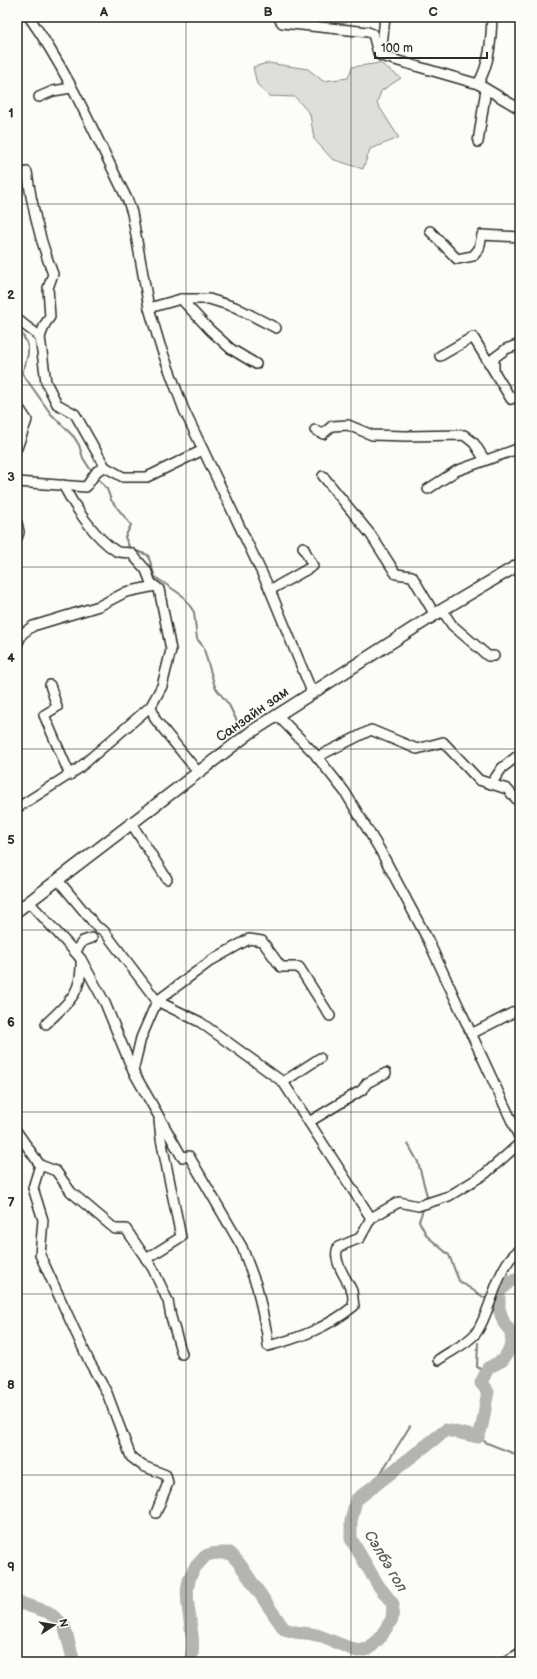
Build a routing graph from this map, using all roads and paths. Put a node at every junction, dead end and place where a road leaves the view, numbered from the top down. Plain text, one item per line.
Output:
1 (29, 17) edge
2 (278, 17) edge
3 (385, 17) edge
4 (492, 17) edge
5 (381, 56) junction
6 (482, 87) junction
7 (71, 88) junction
8 (39, 98) dead end
9 (520, 110) edge
10 (478, 142) dead end
11 (27, 172) dead end
12 (430, 231) dead end
13 (520, 237) edge
14 (181, 299) junction
15 (149, 308) junction
16 (17, 318) edge
17 (276, 328) dead end
18 (40, 337) junction
19 (520, 344) edge
20 (440, 356) dead end
21 (256, 364) dead end
22 (494, 370) junction
23 (520, 395) edge
24 (17, 404) edge
25 (315, 430) dead end
26 (17, 448) edge
27 (520, 448) edge
28 (203, 450) junction
29 (485, 460) junction
30 (105, 467) junction
31 (324, 476) dead end
32 (17, 482) edge
33 (63, 485) junction
34 (428, 489) dead end
35 (17, 523) edge
36 (17, 538) edge
37 (303, 547) dead end
38 (520, 564) edge
39 (154, 586) junction
40 (270, 590) junction
41 (439, 612) junction
42 (17, 645) edge
43 (494, 656) dead end
44 (50, 685) dead end
45 (312, 692) junction
46 (152, 706) junction
47 (277, 715) junction
48 (520, 754) edge
49 (317, 757) junction
50 (198, 772) junction
51 (70, 775) junction
52 (491, 784) junction
53 (520, 803) edge
54 (17, 808) edge
55 (131, 823) junction
56 (167, 879) dead end
57 (58, 880) junction
58 (21, 907) edge
59 (92, 938) dead end
60 (78, 956) junction
61 (157, 1001) junction
62 (520, 1009) edge
63 (330, 1016) dead end
64 (46, 1024) dead end
65 (471, 1034) junction
66 (320, 1058) dead end
67 (133, 1071) junction
68 (386, 1073) dead end
69 (283, 1082) junction
70 (159, 1116) junction
71 (309, 1122) junction
72 (17, 1132) edge
73 (520, 1139) edge
74 (520, 1143) edge
75 (40, 1165) junction
76 (371, 1218) junction
77 (520, 1250) edge
78 (146, 1259) junction
79 (182, 1354) dead end
80 (438, 1360) dead end
81 (156, 1513) dead end
82 (520, 1652) edge
83 (505, 1662) edge

1 - 7 street
2 - 5 street
3 - 5 street
4 - 6 street
5 - 6 street
6 - 9 street
6 - 10 street
7 - 8 street
7 - 15 street
11 - 18 street
12 - 13 street
14 - 15 street
14 - 17 street
14 - 21 street
15 - 28 street
16 - 18 street
18 - 30 street
19 - 22 street
20 - 22 street
22 - 23 street
24 - 26 street
25 - 29 street
27 - 29 street
28 - 30 street
28 - 40 street
29 - 34 street
30 - 33 street
31 - 41 street
32 - 33 street
33 - 39 street
35 - 36 street
37 - 40 street
38 - 41 main road, Санзайн зам
39 - 42 street
39 - 46 street
40 - 45 street
41 - 43 street
41 - 45 main road, Санзайн зам
44 - 51 street
45 - 47 main road, Санзайн зам
46 - 50 street
46 - 51 street
47 - 49 street
47 - 50 main road, Санзайн зам
48 - 52 street
49 - 52 street
49 - 65 street
50 - 55 main road, Санзайн зам
51 - 54 street
52 - 53 street
55 - 56 street
55 - 57 main road, Санзайн зам
57 - 58 main road, Санзайн зам
57 - 61 street
58 - 60 street
59 - 60 street
60 - 64 street
60 - 67 street
61 - 63 street
61 - 67 street
61 - 69 street
62 - 65 street
65 - 73 street
66 - 69 street
67 - 70 street
68 - 71 street
69 - 71 street
70 - 76 street
70 - 78 street
71 - 76 street
72 - 75 street
74 - 76 street
75 - 78 street
75 - 81 street
77 - 80 street
78 - 79 street
82 - 83 street

